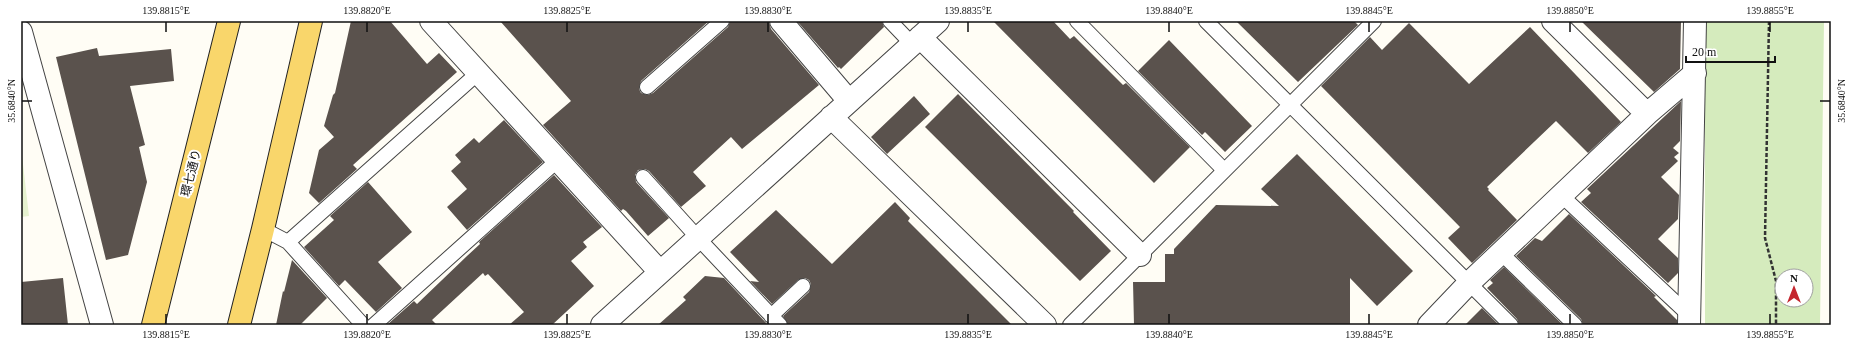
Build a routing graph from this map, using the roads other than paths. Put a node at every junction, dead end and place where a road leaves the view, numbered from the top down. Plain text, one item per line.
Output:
1 (229, 21) edge
2 (311, 21) edge
3 (431, 21) edge
4 (722, 21) edge
5 (781, 21) edge
6 (890, 21) edge
7 (938, 21) edge
8 (1077, 21) edge
9 (1206, 21) edge
10 (1374, 21) edge
11 (1553, 21) edge
12 (1696, 21) edge
13 (21, 32) edge
14 (916, 41) junction
15 (478, 73) junction
16 (1695, 73) junction
17 (647, 87) dead end
18 (849, 101) junction
19 (1290, 105) junction
20 (1647, 114) junction
21 (831, 117) junction
22 (558, 160) junction
23 (1224, 170) junction
24 (643, 177) dead end
25 (1562, 196) junction
26 (263, 229) junction
27 (698, 238) junction
28 (288, 242) junction
29 (1502, 254) junction
30 (1140, 255) junction
31 (660, 272) junction
32 (1469, 283) junction
33 (802, 286) dead end
34 (776, 320) edge
35 (1689, 320) edge
36 (102, 325) edge
37 (153, 325) edge
38 (239, 325) edge
39 (363, 325) edge
40 (374, 325) edge
41 (602, 325) edge
42 (1045, 325) edge
43 (1070, 325) edge
44 (1428, 325) edge
45 (1511, 325) edge
46 (1575, 325) edge

1 - 37 main road, 環七通り
2 - 26 main road
3 - 15 street
4 - 17 lane
5 - 18 street
6 - 14 lane
7 - 14 street
8 - 23 lane
9 - 19 lane
10 - 19 lane
11 - 20 street
12 - 16 street
13 - 36 street
14 - 18 street
14 - 30 street
15 - 22 street
15 - 28 lane
16 - 20 street
16 - 35 street
18 - 21 street
19 - 23 lane
19 - 32 lane
20 - 25 street
21 - 27 street
21 - 42 street
22 - 31 street
22 - 40 lane
23 - 30 lane
24 - 27 lane
25 - 29 street
25 - 35 lane
26 - 28 lane
26 - 38 main road
27 - 31 street
27 - 34 lane
28 - 39 lane
29 - 32 street
29 - 46 lane
30 - 43 lane
31 - 41 street
32 - 44 street
32 - 45 lane
33 - 34 lane

